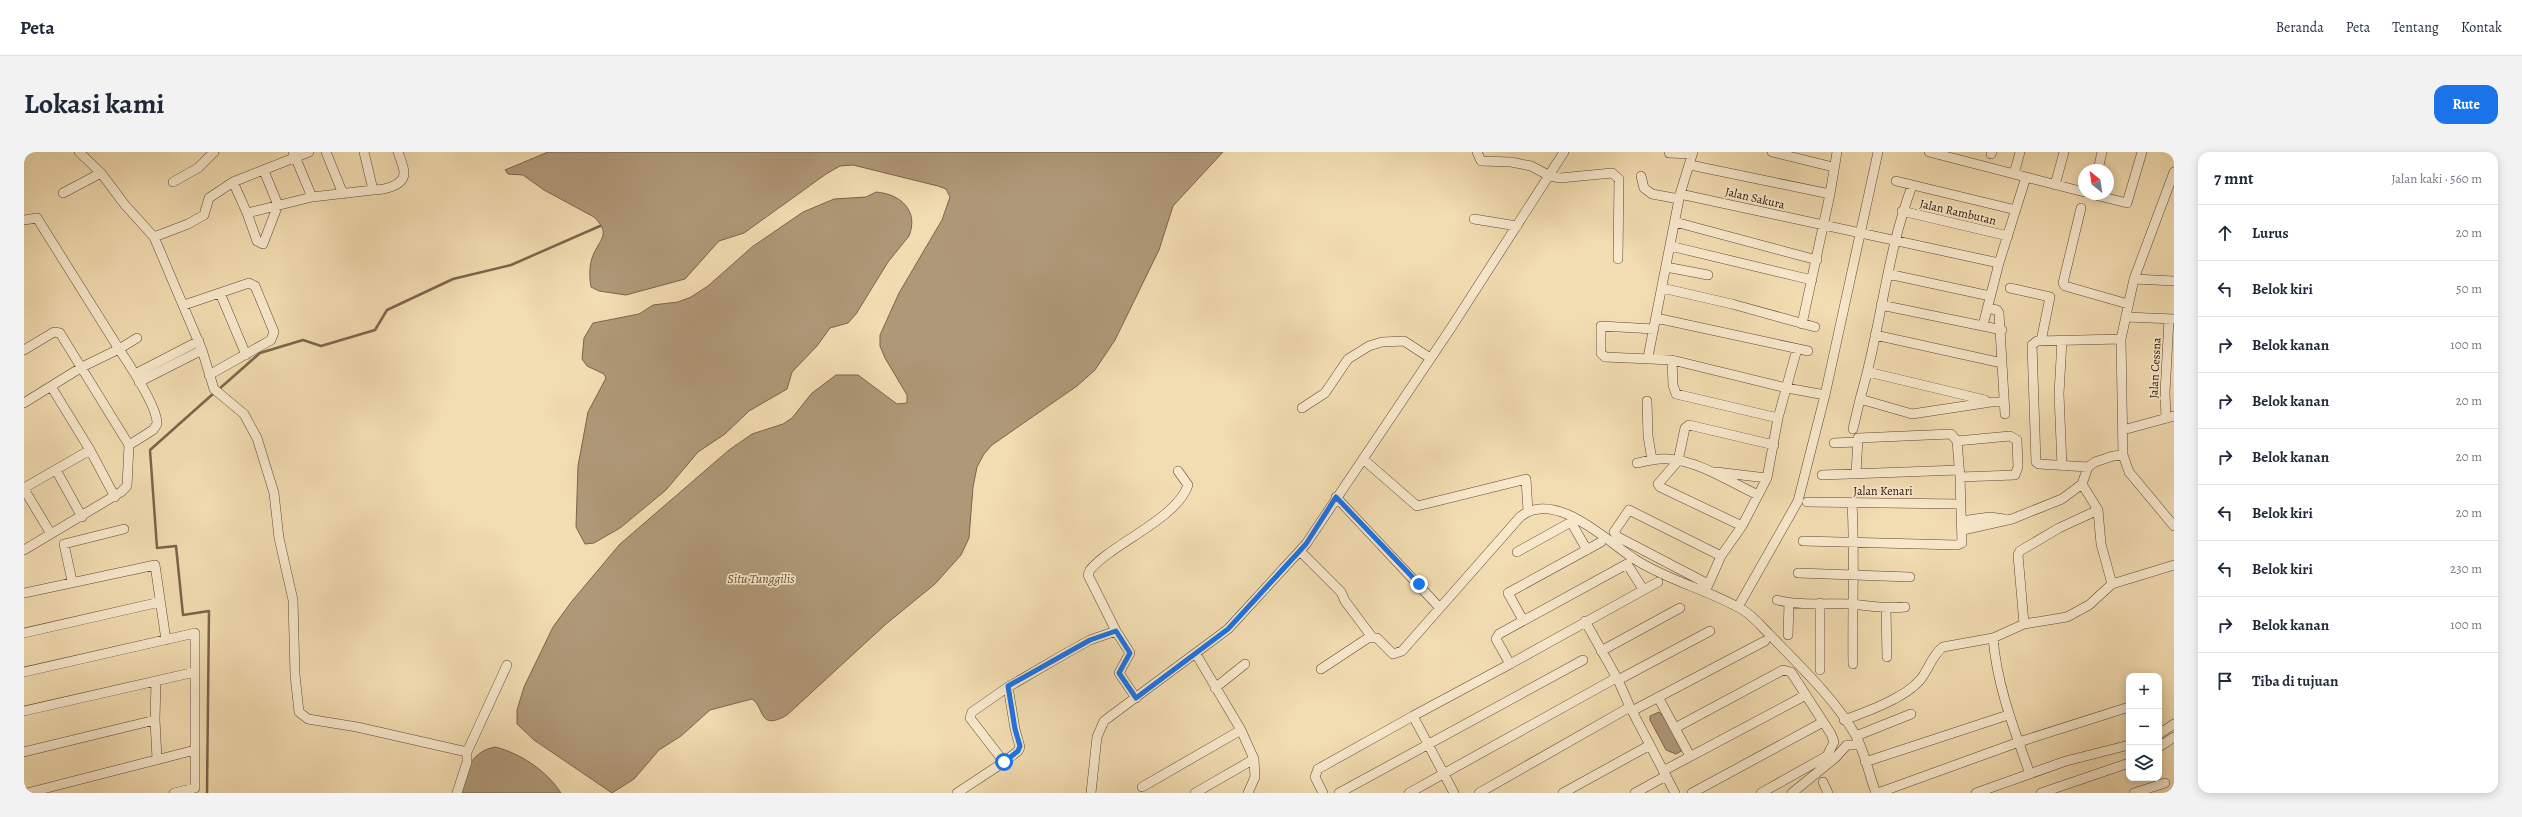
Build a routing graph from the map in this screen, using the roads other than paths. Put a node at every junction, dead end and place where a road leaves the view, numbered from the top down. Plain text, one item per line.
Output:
1 (79, 152) edge
2 (214, 152) edge
3 (309, 152) edge
4 (326, 152) edge
5 (364, 152) edge
6 (398, 152) edge
7 (1477, 152) edge
8 (1564, 152) edge
9 (1772, 152) edge
10 (1837, 152) edge
11 (1878, 152) edge
12 (1929, 152) edge
13 (2020, 152) edge
14 (2064, 152) edge
15 (2102, 152) edge
16 (2142, 152) edge
17 (1669, 153) dead end
18 (1692, 153) edge
19 (294, 155) edge
20 (2099, 164) edge
21 (1690, 165) junction
22 (1833, 167) junction
23 (264, 171) junction
24 (2174, 172) edge
25 (101, 173) junction
26 (2014, 174) junction
27 (1550, 176) junction
28 (1641, 176) dead end
29 (2026, 177) junction
30 (1896, 181) dead end
31 (173, 182) dead end
32 (233, 182) junction
33 (2055, 185) junction
34 (1912, 186) junction
35 (373, 190) junction
36 (2078, 191) edge
37 (63, 193) dead end
38 (343, 194) junction
39 (1830, 194) junction
40 (1680, 196) junction
41 (312, 197) junction
42 (2114, 200) edge
43 (278, 205) junction
44 (2082, 208) dead end
45 (2016, 210) junction
46 (1902, 211) junction
47 (247, 213) junction
48 (1474, 219) dead end
49 (24, 220) edge
50 (1675, 222) junction
51 (1517, 226) junction
52 (1824, 226) junction
53 (1860, 234) junction
54 (2008, 236) junction
55 (154, 237) junction
56 (1894, 240) junction
57 (1670, 246) junction
58 (1618, 259) dead end
59 (1817, 260) junction
60 (1998, 263) junction
61 (1666, 267) junction
62 (1888, 274) junction
63 (1708, 275) dead end
64 (2134, 279) junction
65 (1812, 280) junction
66 (2174, 281) edge
67 (1662, 288) junction
68 (2010, 288) dead end
69 (220, 293) junction
70 (1990, 296) junction
71 (2128, 304) junction
72 (184, 305) junction
73 (1881, 305) junction
74 (1987, 308) junction
75 (2126, 317) junction
76 (1656, 318) junction
77 (2172, 319) edge
78 (1802, 324) junction
79 (1983, 326) junction
80 (1815, 327) dead end
81 (1654, 329) junction
82 (2002, 330) junction
83 (1875, 335) junction
84 (138, 338) dead end
85 (2121, 339) junction
86 (2062, 340) junction
87 (199, 341) junction
88 (2041, 341) junction
89 (119, 349) junction
90 (1797, 349) junction
91 (24, 350) edge
92 (202, 350) junction
93 (1808, 351) dead end
94 (246, 355) junction
95 (1648, 357) junction
96 (1430, 358) junction
97 (1672, 360) junction
98 (2002, 363) junction
99 (82, 367) junction
100 (1868, 372) junction
101 (209, 375) junction
102 (138, 378) junction
103 (52, 388) junction
104 (1787, 388) junction
105 (2169, 391) edge
106 (1825, 395) junction
107 (1860, 399) junction
108 (1647, 401) dead end
109 (1990, 402) junction
110 (2003, 402) junction
111 (24, 403) edge
112 (1302, 408) dead end
113 (2004, 414) dead end
114 (2170, 417) edge
115 (1778, 418) junction
116 (1853, 429) dead end
117 (2123, 430) junction
118 (1956, 441) junction
119 (1856, 442) junction
120 (1834, 443) dead end
121 (129, 445) junction
122 (1774, 445) junction
123 (90, 450) junction
124 (2123, 455) junction
125 (1362, 458) junction
126 (1652, 460) junction
127 (1678, 461) junction
128 (1637, 463) dead end
129 (2062, 466) junction
130 (2088, 467) junction
131 (56, 470) junction
132 (1178, 470) dead end
133 (1707, 470) junction
134 (1960, 473) junction
135 (1856, 474) junction
136 (1822, 475) dead end
137 (1767, 478) junction
138 (2082, 484) junction
139 (24, 489) edge
140 (1758, 495) junction
141 (1336, 497) junction
142 (115, 498) junction
143 (1806, 502) dead end
144 (1852, 503) junction
145 (1960, 504) junction
146 (2098, 510) junction
147 (1528, 511) junction
148 (82, 517) junction
149 (1742, 526) junction
150 (1962, 526) junction
151 (2174, 526) edge
152 (124, 529) dead end
153 (51, 534) junction
154 (1803, 541) dead end
155 (1601, 542) dead end
156 (1854, 542) junction
157 (24, 550) edge
158 (1587, 550) junction
159 (1300, 551) junction
160 (1517, 552) dead end
161 (1721, 556) junction
162 (2174, 565) edge
163 (1798, 573) dead end
164 (1854, 574) junction
165 (1910, 577) dead end
166 (72, 581) junction
167 (1658, 582) dead end
168 (2112, 584) junction
169 (1706, 588) junction
170 (1643, 589) junction
171 (24, 593) edge
172 (1777, 600) dead end
173 (160, 602) junction
174 (1789, 603) junction
175 (1820, 603) junction
176 (1852, 604) junction
177 (1439, 607) junction
178 (1738, 607) junction
179 (1905, 607) dead end
180 (1680, 608) dead end
181 (1886, 609) junction
182 (1523, 620) junction
183 (1584, 621) junction
184 (2024, 624) junction
185 (1116, 631) junction
186 (1710, 632) dead end
187 (24, 633) edge
188 (1788, 635) dead end
189 (1372, 637) junction
190 (1993, 638) junction
191 (166, 640) junction
192 (1765, 641) dead end
193 (1601, 651) junction
194 (1196, 654) junction
195 (1887, 657) dead end
196 (1583, 660) dead end
197 (1245, 664) dead end
198 (1510, 664) junction
199 (1853, 664) dead end
200 (507, 665) dead end
201 (1321, 669) dead end
202 (1820, 670) dead end
203 (24, 672) edge
204 (195, 672) junction
205 (1617, 679) junction
206 (156, 681) junction
207 (1008, 686) junction
208 (1215, 688) junction
209 (1806, 695) junction
210 (1136, 698) junction
211 (1658, 698) junction
212 (2126, 708) edge
213 (1631, 709) junction
214 (24, 711) edge
215 (1911, 714) dead end
216 (2008, 715) junction
217 (1413, 716) junction
218 (155, 720) junction
219 (1844, 720) junction
220 (1823, 722) junction
221 (2174, 724) edge
222 (1675, 728) junction
223 (1241, 730) junction
224 (2162, 732) edge
225 (2174, 737) edge
226 (1857, 740) junction
227 (2019, 742) junction
228 (1428, 745) junction
229 (1650, 745) junction
230 (2162, 745) edge
231 (2126, 746) edge
232 (195, 750) junction
233 (24, 752) edge
234 (467, 752) junction
235 (1690, 756) junction
236 (157, 759) junction
237 (1254, 759) junction
238 (1004, 762) junction
239 (1865, 762) junction
240 (2126, 764) edge
241 (1664, 773) junction
242 (1444, 774) junction
243 (2030, 774) junction
244 (1823, 782) dead end
245 (2165, 783) dead end
246 (1142, 787) dead end
247 (2061, 790) edge
248 (26, 793) edge
249 (174, 793) edge
250 (457, 793) edge
251 (958, 793) edge
252 (1090, 793) edge
253 (1195, 793) edge
254 (1248, 793) edge
255 (1323, 793) edge
256 (1339, 793) edge
257 (1409, 793) edge
258 (1454, 793) edge
259 (1479, 793) edge
260 (1563, 793) edge
261 (1635, 793) edge
262 (1675, 793) edge
263 (1692, 793) edge
264 (1761, 793) edge
265 (1792, 793) edge
266 (1828, 793) edge
267 (1877, 793) edge
268 (1976, 793) edge
269 (2041, 793) edge
270 (2134, 793) edge

1 - 25 street
2 - 31 street
3 - 19 street
4 - 38 street
5 - 35 street
6 - 35 street
7 - 27 street
8 - 27 street
9 - 22 street
10 - 22 street
11 - 53 street
12 - 26 street
13 - 26 street
14 - 33 street
15 - 20 street
16 - 42 street
17 - 18 street
18 - 21 street
19 - 23 street
19 - 41 street
21 - 39 street
21 - 40 street
22 - 39 street
23 - 32 street
23 - 43 street
24 - 64 street
25 - 37 street
25 - 55 street
26 - 29 street
27 - 51 street
27 - 58 street
28 - 40 street, Jalan Sakura
29 - 33 street
29 - 45 street
30 - 34 street
32 - 47 street
32 - 55 street
33 - 36 street
34 - 45 street
34 - 46 street
35 - 38 street
38 - 41 street
39 - 52 street
40 - 50 street
40 - 52 street, Jalan Sakura
41 - 43 street
43 - 47 street
43 - 47 street
44 - 71 street
45 - 54 street
46 - 54 street, Jalan Rambutan
46 - 56 street
48 - 51 street
49 - 89 street
50 - 57 street
50 - 59 street
51 - 96 street
52 - 53 street, Jalan Sakura
52 - 59 street
53 - 56 street, Jalan Sakura
53 - 106 street
54 - 60 street
55 - 72 street
56 - 60 street, Jalan Sakura
56 - 62 street
57 - 61 street
57 - 65 street
59 - 65 street
60 - 70 street
61 - 63 street
61 - 67 street
62 - 70 street
62 - 73 street
64 - 66 street
64 - 71 street
65 - 78 street
67 - 76 street
67 - 78 street
68 - 88 street
69 - 72 street
69 - 94 street
69 - 94 street
70 - 74 street
71 - 75 street
72 - 87 street
73 - 79 street
73 - 83 street
74 - 79 street
74 - 82 street
75 - 77 street
75 - 85 street
76 - 81 street
76 - 90 street
77 - 105 street, Jalan Cessna
78 - 80 street
79 - 82 street
81 - 95 street
81 - 95 street
82 - 98 street
83 - 98 street
83 - 100 street
84 - 89 street
85 - 86 street
85 - 117 street
86 - 88 street
86 - 129 street
87 - 92 street
87 - 102 street
88 - 129 street
89 - 99 street
89 - 102 street
90 - 93 street
90 - 104 street
91 - 99 street
92 - 101 street
92 - 102 street
94 - 101 street
95 - 97 street
96 - 112 street
96 - 125 street
97 - 104 street
97 - 115 street
98 - 110 street
99 - 103 street
99 - 121 street
100 - 107 street
100 - 109 street
101 - 234 street
102 - 121 street
103 - 111 street
103 - 123 street
104 - 106 street
104 - 115 street
105 - 114 street, Jalan Cessna
106 - 178 street
107 - 109 street
107 - 116 street
108 - 126 street
109 - 110 street
110 - 113 street
114 - 117 street
115 - 122 street
117 - 124 street
118 - 119 street
118 - 134 street
118 - 134 street
119 - 120 street
119 - 135 street
121 - 142 street
122 - 127 street
122 - 137 street
123 - 131 street
123 - 142 street
124 - 130 street
124 - 151 street
125 - 141 street
125 - 147 street
126 - 127 street
126 - 128 street
127 - 133 street
127 - 149 street
129 - 130 street
130 - 138 street
131 - 139 street
131 - 148 street
132 - 185 street
133 - 137 street
133 - 140 street
134 - 135 street
134 - 145 street
135 - 136 street
137 - 140 street
138 - 146 street
138 - 150 street
139 - 153 street
140 - 149 street
141 - 159 street
141 - 177 street
142 - 148 street
143 - 144 street, Jalan Kenari
144 - 145 street, Jalan Kenari
144 - 156 street
145 - 150 street
146 - 168 street
146 - 184 street
147 - 169 street
147 - 177 street
148 - 153 street
149 - 161 street
150 - 156 street
152 - 166 street
153 - 157 street
154 - 156 street
155 - 158 street
156 - 164 street
158 - 160 street
158 - 182 street
159 - 189 street
159 - 194 street
161 - 169 street
161 - 169 street
162 - 168 street
163 - 164 street
164 - 165 street
164 - 176 street
166 - 171 street
166 - 173 street
167 - 170 street
168 - 184 street
169 - 178 street
170 - 182 street
170 - 183 street
172 - 174 street
173 - 187 street
173 - 191 street
174 - 175 street
174 - 188 street
175 - 176 street
175 - 202 street
176 - 181 street
176 - 199 street
177 - 189 street
178 - 219 street
179 - 181 street
180 - 193 street
181 - 195 street
182 - 198 street
183 - 193 street
183 - 198 street
184 - 190 street
185 - 207 street
185 - 210 street
186 - 205 street
189 - 201 street
190 - 216 street
190 - 219 street
191 - 203 street
191 - 204 street
192 - 211 street
193 - 205 street
194 - 208 street
194 - 210 street
196 - 228 street
197 - 208 street
198 - 217 street
200 - 234 street
204 - 206 street
204 - 232 street
205 - 213 street
205 - 242 street
206 - 214 street
206 - 218 street
207 - 238 street
207 - 238 street
208 - 223 street
209 - 220 street
209 - 222 street
209 - 235 street
210 - 252 street
211 - 213 street
211 - 222 street
212 - 227 street
213 - 229 street
213 - 259 street
215 - 226 street
216 - 227 street
216 - 239 street
217 - 228 street
217 - 255 street
218 - 233 street
218 - 236 street
219 - 226 street
220 - 263 street
220 - 264 street
221 - 224 street
222 - 235 street
223 - 237 street
223 - 246 street
225 - 230 street
226 - 239 street
226 - 265 street
227 - 243 street
227 - 267 street
228 - 242 street
228 - 256 street
229 - 241 street
229 - 260 street
231 - 243 street
232 - 236 street
232 - 249 street
234 - 250 street
235 - 241 street
236 - 248 street
237 - 253 street
237 - 254 street
238 - 251 street
239 - 267 street
240 - 247 street
241 - 261 street
241 - 262 street
242 - 257 street
242 - 258 street
243 - 268 street
244 - 266 street
245 - 270 street
247 - 269 street

